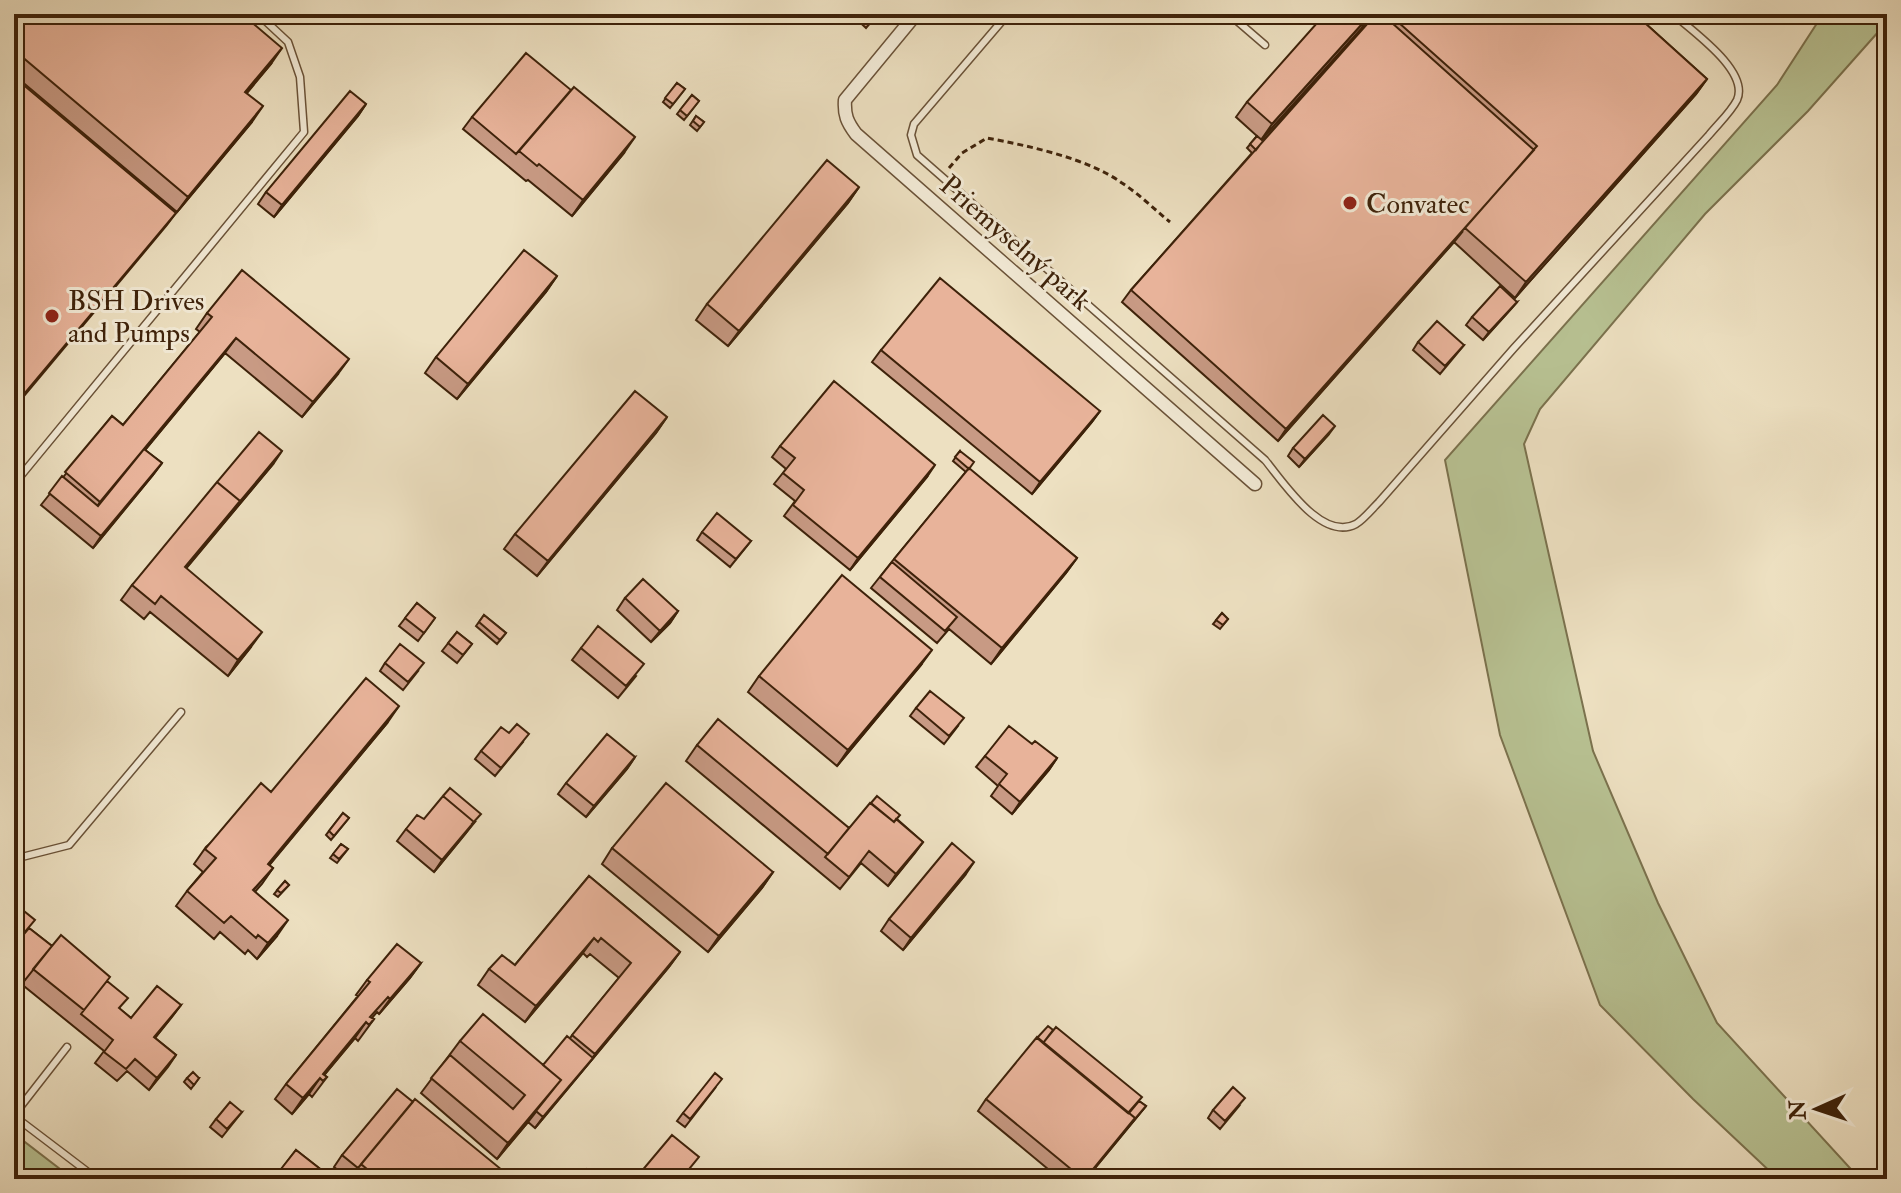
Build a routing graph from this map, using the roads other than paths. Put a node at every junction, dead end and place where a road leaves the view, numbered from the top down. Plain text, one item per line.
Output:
1 (258, 14) edge
2 (916, 14) edge
3 (1008, 14) edge
4 (1229, 14) edge
5 (1283, 14) edge
6 (1296, 14) edge
7 (1673, 14) edge
8 (1265, 45) dead end
9 (14, 484) edge
10 (1255, 484) dead end
11 (181, 712) dead end
12 (14, 859) edge
13 (67, 1047) dead end
14 (14, 1115) edge
15 (97, 1179) edge

1 - 9 lane
2 - 10 street, Priemyselný park
3 - 7 lane, Priemyselný park
4 - 8 lane
5 - 6 lane
11 - 12 lane
13 - 14 lane
14 - 15 lane

